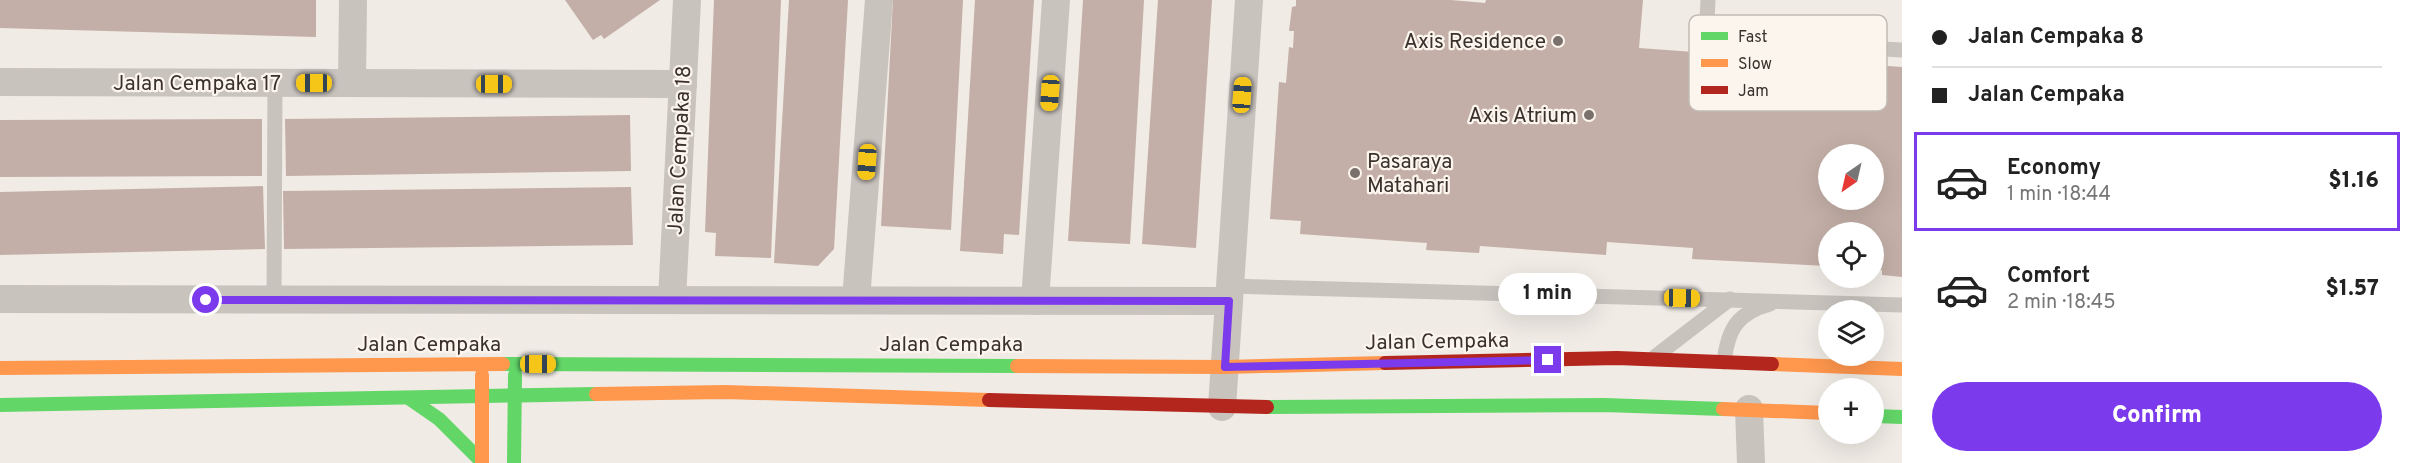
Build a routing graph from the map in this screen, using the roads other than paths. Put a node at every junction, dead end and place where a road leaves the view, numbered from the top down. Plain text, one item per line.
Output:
1 (353, 0) edge
2 (687, 0) edge
3 (879, 0) edge
4 (1056, 0) edge
5 (1249, 0) edge
6 (1708, 0) edge
7 (1707, 15) edge
8 (1887, 49) edge
9 (1902, 50) edge
10 (0, 82) edge
11 (275, 83) junction
12 (352, 83) junction
13 (683, 84) junction
14 (1229, 294) junction
15 (0, 299) edge
16 (1730, 299) junction
17 (274, 300) junction
18 (672, 300) junction
19 (856, 300) junction
20 (1781, 300) junction
21 (1035, 301) junction
22 (1902, 305) edge
23 (1652, 360) junction
24 (1724, 362) junction
25 (482, 364) junction
26 (515, 364) junction
27 (1225, 367) junction
28 (0, 368) edge
29 (1902, 369) edge
30 (482, 397) junction
31 (515, 397) junction
32 (410, 399) junction
33 (0, 405) edge
34 (1222, 407) junction
35 (1749, 409) junction
36 (1818, 412) edge
37 (1884, 416) edge
38 (1902, 417) edge
39 (482, 463) edge
40 (514, 463) edge
41 (1751, 463) edge

1 - 12 street
2 - 13 street, Jalan Cempaka 18
3 - 19 street
4 - 21 street
5 - 14 street
6 - 7 lane
8 - 9 lane
10 - 11 street, Jalan Cempaka 17
11 - 12 street, Jalan Cempaka 17
11 - 17 lane
12 - 13 street, Jalan Cempaka 17
13 - 18 street, Jalan Cempaka 18
14 - 16 lane
14 - 21 street
14 - 27 street
15 - 17 street
16 - 20 lane
16 - 23 lane
17 - 18 street
18 - 19 street
19 - 21 street
20 - 22 lane
20 - 24 lane
23 - 24 main road, Jalan Cempaka
23 - 27 main road, Jalan Cempaka
24 - 29 main road, Jalan Cempaka
25 - 26 main road, Jalan Cempaka
25 - 28 main road, Jalan Cempaka
25 - 30 main road
26 - 27 main road, Jalan Cempaka
26 - 31 main road
27 - 34 street
30 - 31 main road
30 - 32 main road
30 - 39 main road
31 - 34 main road
31 - 40 main road
32 - 33 main road
32 - 39 main road
34 - 35 main road
35 - 36 main road
35 - 41 street
37 - 38 main road

